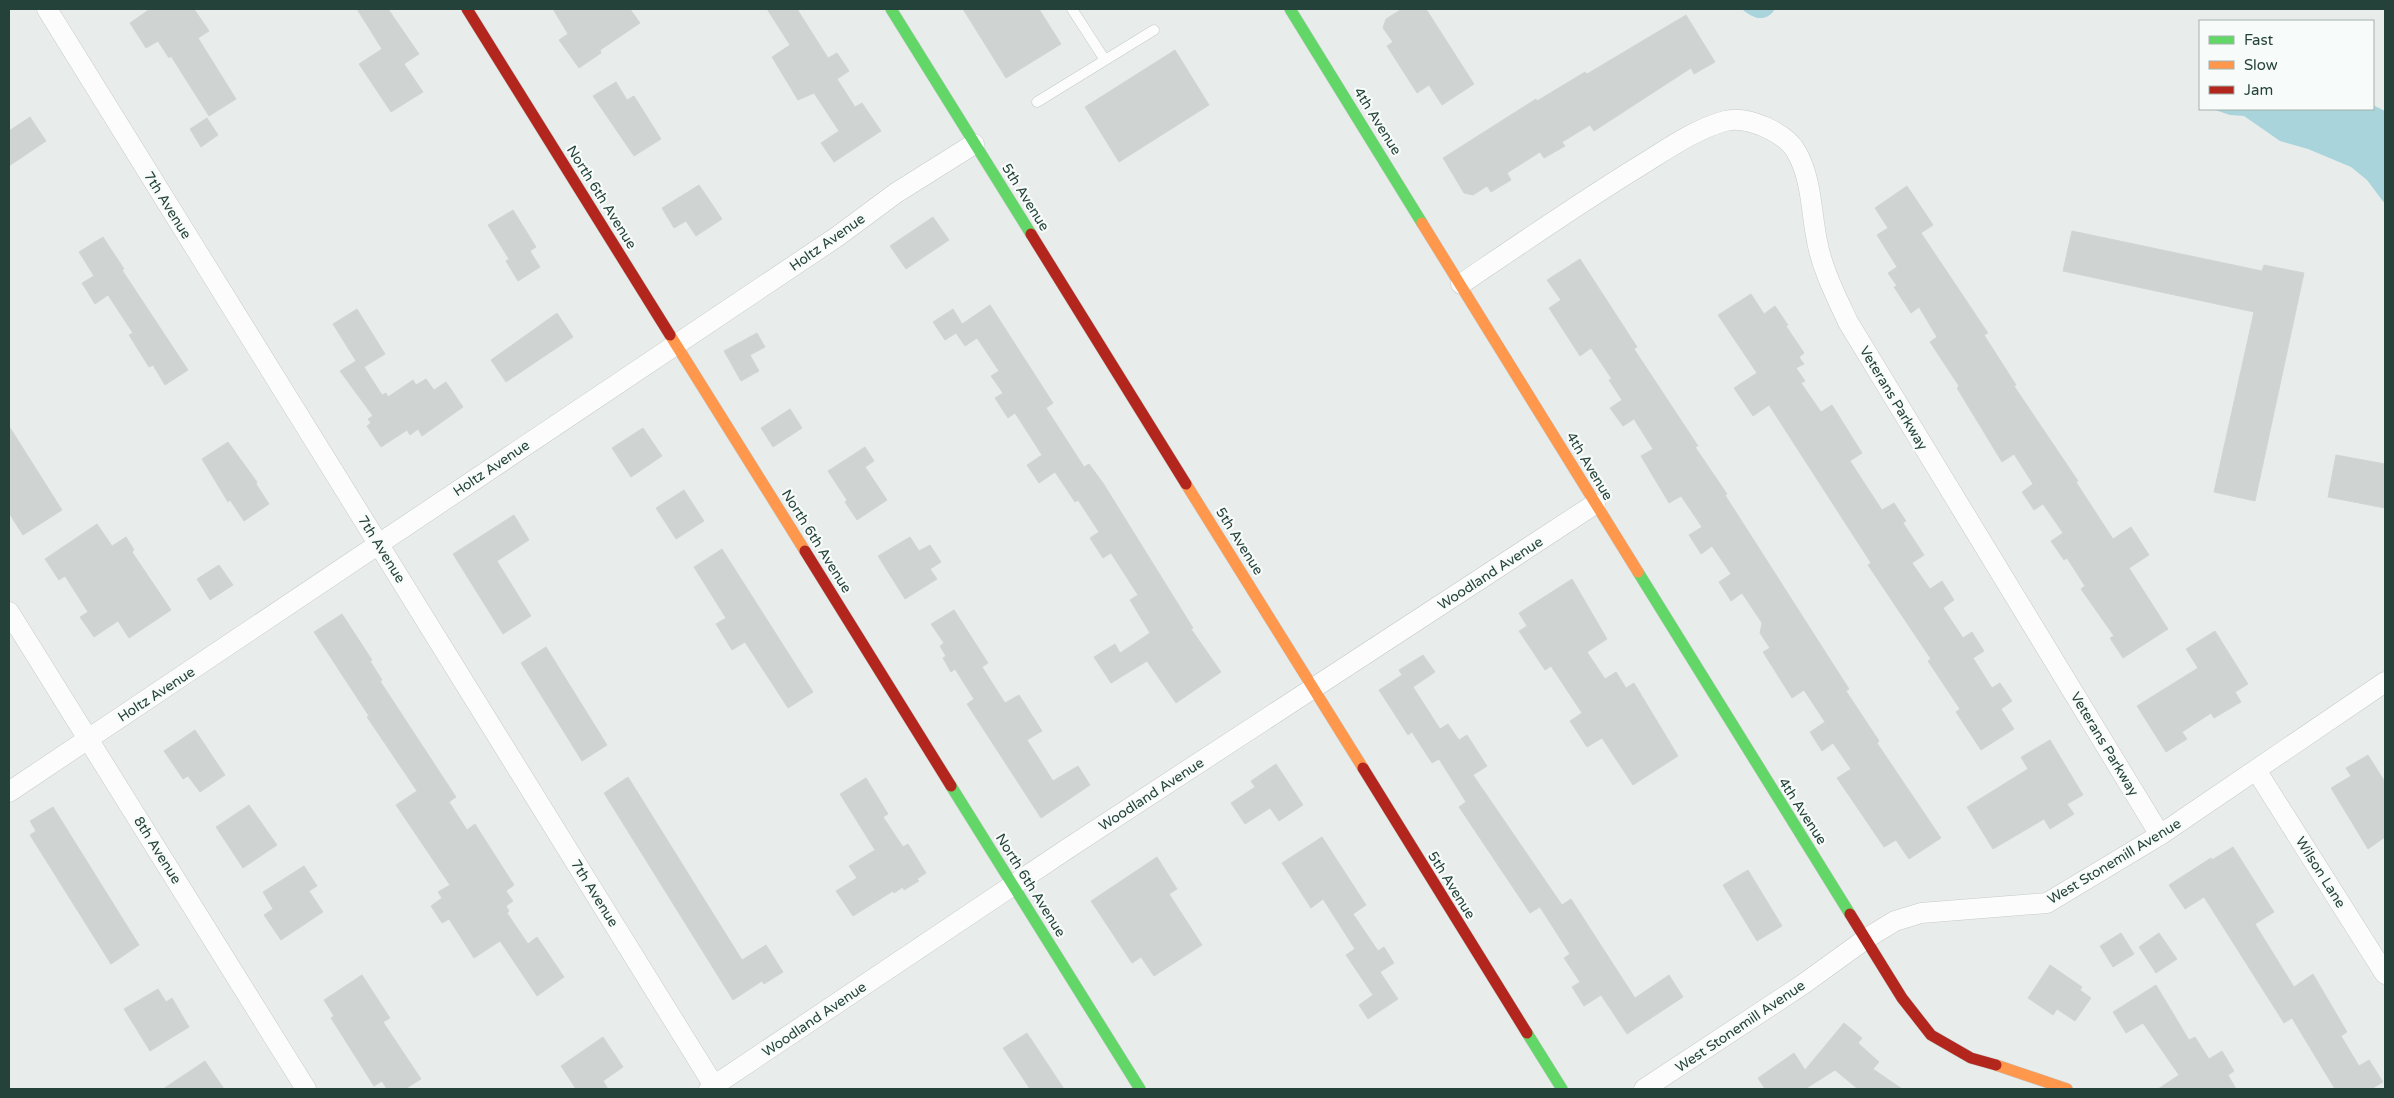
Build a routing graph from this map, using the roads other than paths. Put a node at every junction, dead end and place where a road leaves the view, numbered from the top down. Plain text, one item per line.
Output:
1 (47, 9) edge
2 (467, 9) edge
3 (891, 9) edge
4 (1072, 9) edge
5 (1290, 9) edge
6 (1154, 30) dead end
7 (1104, 60) junction
8 (1037, 102) dead end
9 (974, 144) junction
10 (1461, 284) junction
11 (676, 344) junction
12 (1596, 504) junction
13 (379, 544) junction
14 (9, 612) edge
15 (2385, 682) edge
16 (1312, 689) junction
17 (89, 739) junction
18 (2256, 770) junction
19 (9, 792) edge
20 (2160, 835) junction
21 (1013, 886) junction
22 (1867, 938) junction
23 (2385, 974) edge
24 (713, 1088) edge
25 (306, 1089) edge
26 (1140, 1089) edge
27 (1562, 1089) edge
28 (1644, 1089) edge
29 (2067, 1089) edge

1 - 13 street, 7th Avenue
2 - 11 street, North 6th Avenue
3 - 9 street, 5th Avenue
4 - 7 lane
5 - 10 street, 4th Avenue
6 - 7 lane
7 - 8 lane
9 - 11 street, Holtz Avenue
9 - 16 street, 5th Avenue
10 - 12 street, 4th Avenue
10 - 20 street, Veterans Parkway
11 - 13 street, Holtz Avenue
11 - 21 street, North 6th Avenue
12 - 16 street, Woodland Avenue
12 - 22 street, 4th Avenue
13 - 17 street, Holtz Avenue
13 - 24 street, 7th Avenue
14 - 17 street, 8th Avenue
15 - 18 street, West Stonemill Avenue
16 - 21 street, Woodland Avenue
16 - 27 street, 5th Avenue
17 - 19 street, Holtz Avenue
17 - 25 street, 8th Avenue
18 - 20 street, West Stonemill Avenue
18 - 23 street, Wilson Lane
20 - 22 street, West Stonemill Avenue
21 - 24 street, Woodland Avenue
21 - 26 street, North 6th Avenue
22 - 28 street, West Stonemill Avenue
22 - 29 street, 4th Avenue

